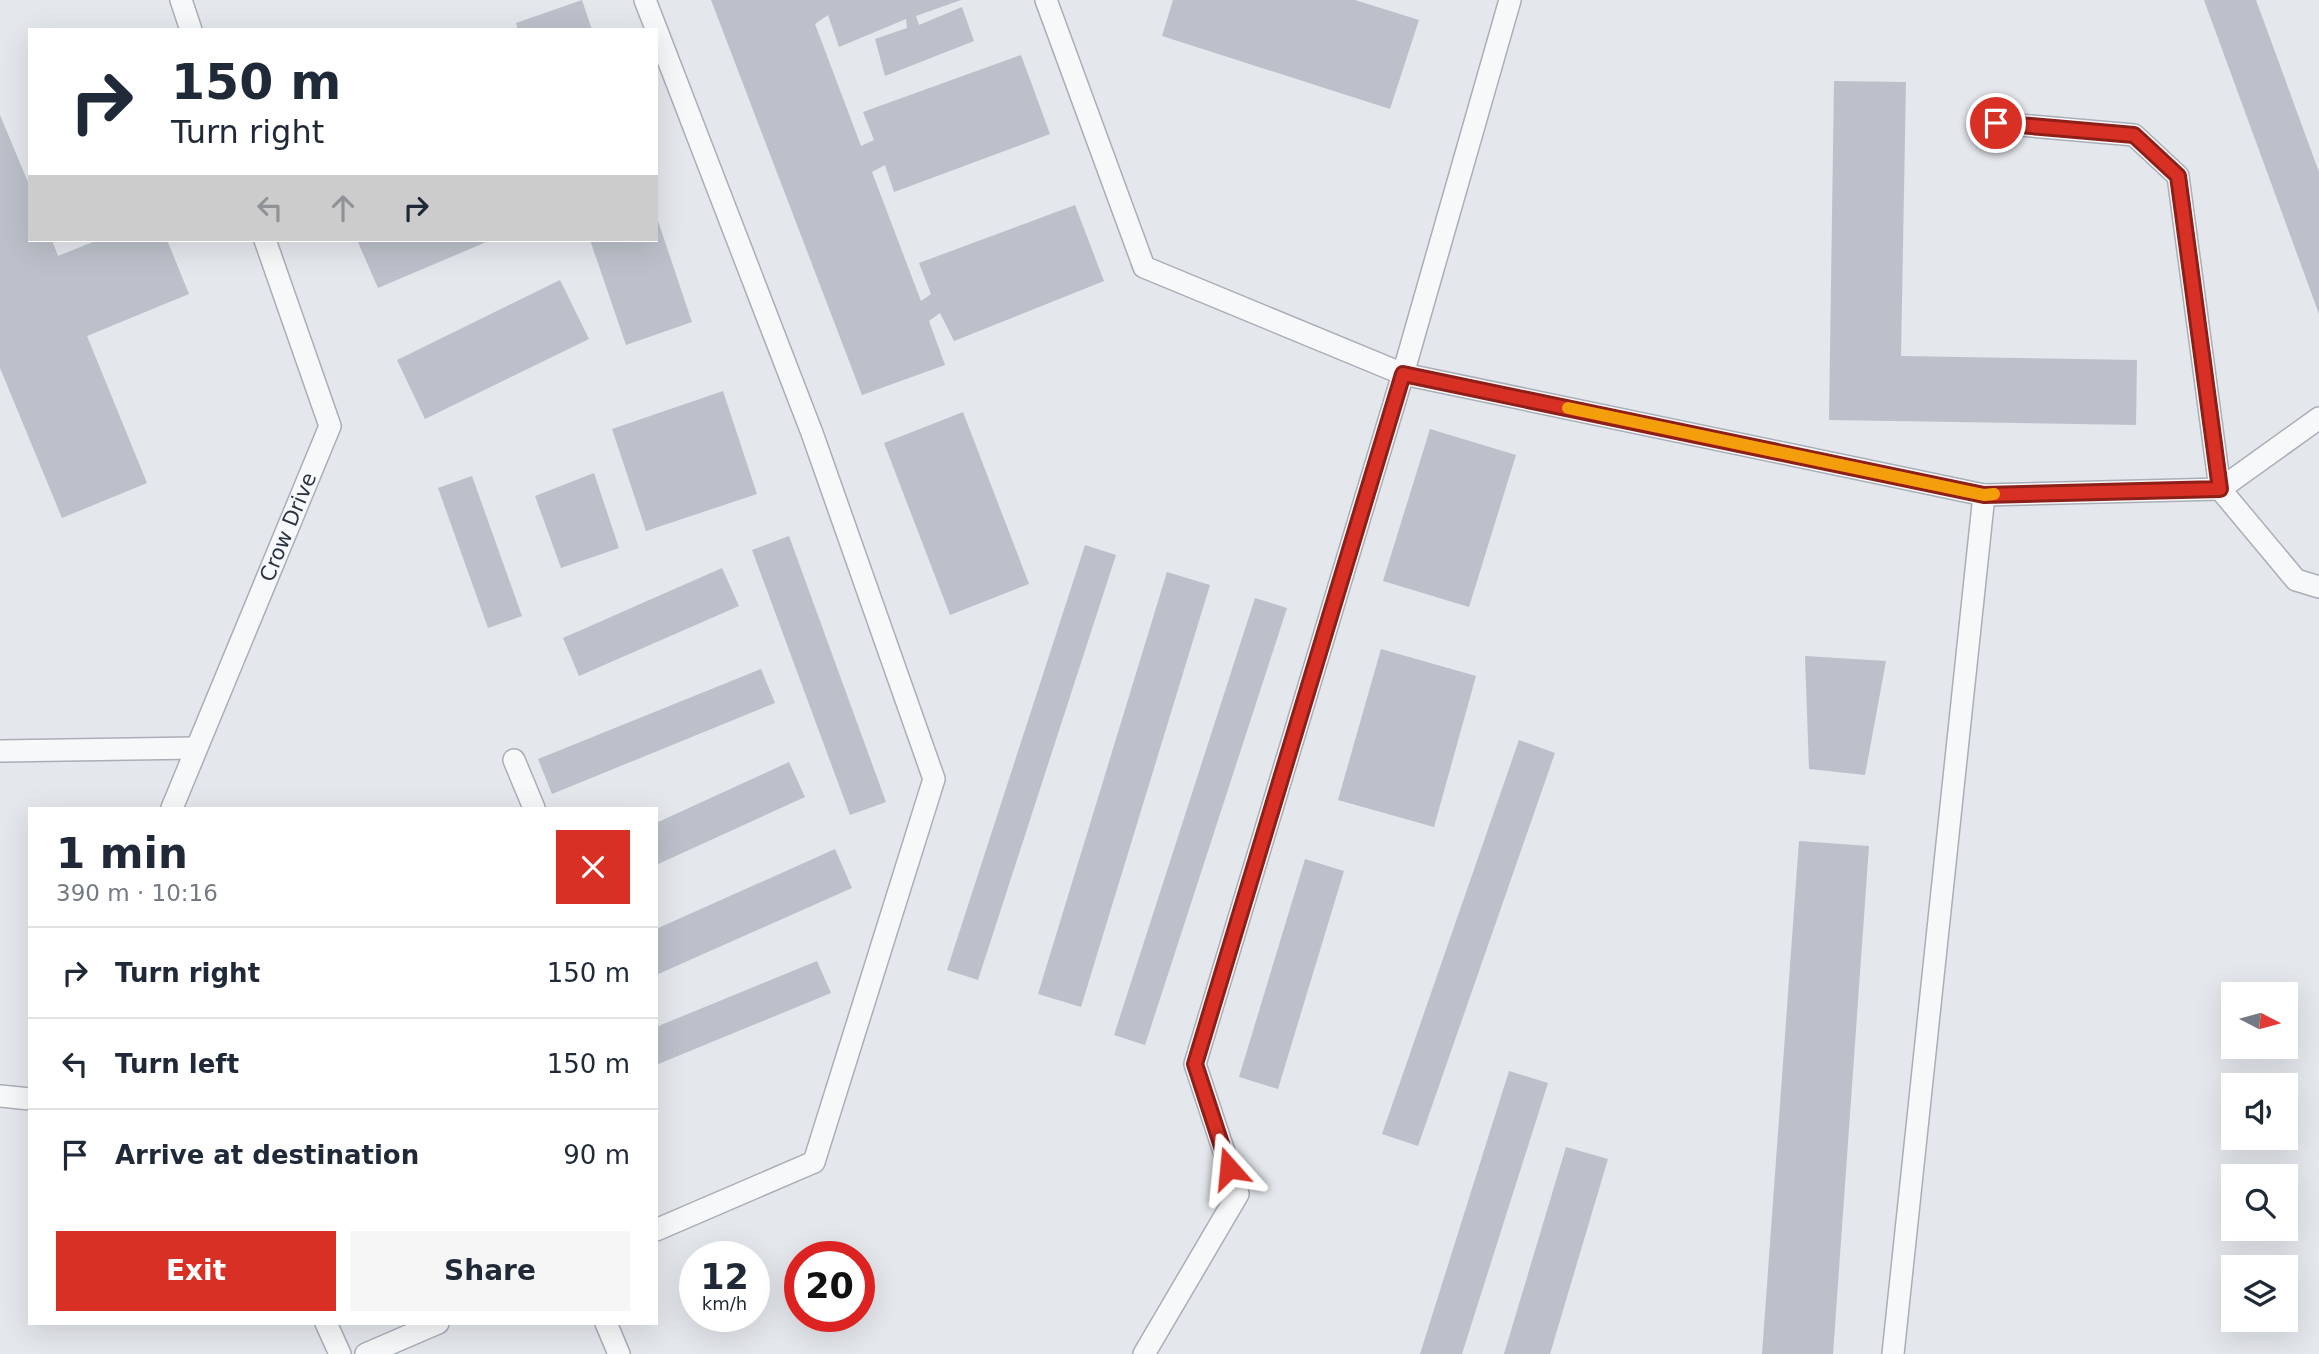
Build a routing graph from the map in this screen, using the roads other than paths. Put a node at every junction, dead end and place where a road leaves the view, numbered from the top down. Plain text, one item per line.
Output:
1 (181, 0) edge
2 (645, 0) edge
3 (1046, 0) edge
4 (1510, 0) edge
5 (190, 28) edge
6 (656, 28) edge
7 (658, 34) edge
8 (1996, 123) dead end
9 (266, 242) edge
10 (1403, 374) junction
11 (2319, 418) edge
12 (2220, 489) junction
13 (1984, 495) junction
14 (2319, 587) edge
15 (196, 748) junction
16 (0, 751) edge
17 (514, 760) dead end
18 (172, 807) edge
19 (534, 807) edge
20 (0, 1096) edge
21 (28, 1099) edge
22 (658, 1229) edge
23 (327, 1325) edge
24 (433, 1325) edge
25 (607, 1325) edge
26 (340, 1354) edge
27 (366, 1354) edge
28 (619, 1354) edge
29 (1144, 1354) edge
30 (1893, 1354) edge

1 - 5 lane
2 - 6 lane
3 - 10 lane
4 - 10 lane
7 - 22 lane
8 - 12 lane
9 - 15 lane, Crow Drive
10 - 13 lane
10 - 29 lane
11 - 12 lane
12 - 13 lane
12 - 14 lane
13 - 30 lane
15 - 16 lane
15 - 18 lane, Crow Drive
17 - 19 lane
20 - 21 lane
23 - 26 lane
24 - 27 lane
25 - 28 lane

